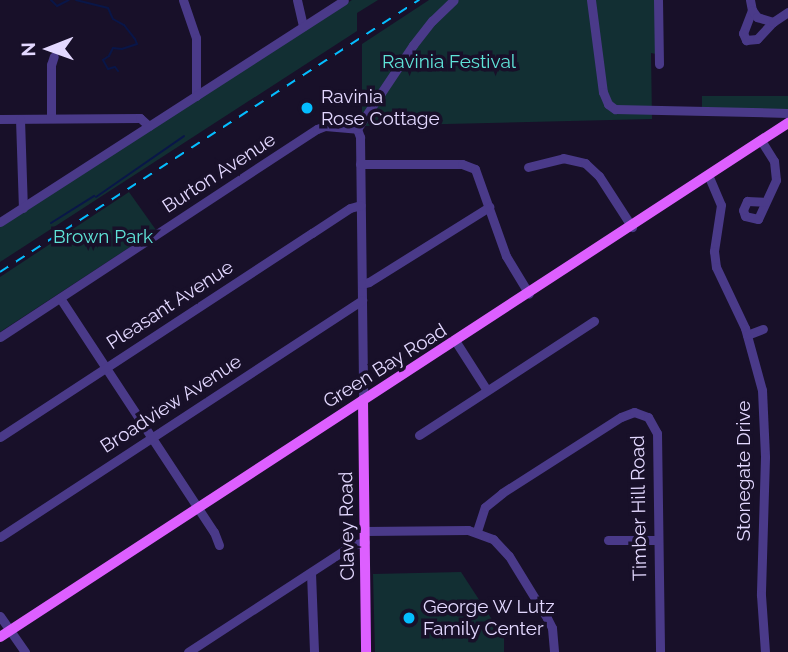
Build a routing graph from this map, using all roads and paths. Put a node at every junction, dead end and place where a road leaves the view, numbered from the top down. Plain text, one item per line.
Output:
1 (183, 0) edge
2 (297, 0) edge
3 (344, 0) edge
4 (454, 0) edge
5 (591, 0) edge
6 (658, 0) edge
7 (751, 5) edge
8 (788, 12) edge
9 (773, 22) junction
10 (303, 26) junction
11 (54, 56) dead end
12 (659, 64) dead end
13 (196, 96) junction
14 (788, 113) edge
15 (51, 117) junction
16 (0, 119) edge
17 (20, 119) junction
18 (788, 123) edge
19 (149, 126) junction
20 (357, 129) junction
21 (762, 142) junction
22 (360, 164) junction
23 (528, 167) dead end
24 (709, 177) junction
25 (765, 202) dead end
26 (361, 205) junction
27 (489, 207) junction
28 (23, 208) junction
29 (0, 222) edge
30 (632, 227) junction
31 (362, 284) junction
32 (529, 294) junction
33 (60, 298) junction
34 (362, 300) junction
35 (594, 321) dead end
36 (764, 329) dead end
37 (747, 335) junction
38 (0, 337) edge
39 (456, 342) junction
40 (106, 368) junction
41 (486, 389) junction
42 (363, 400) junction
43 (419, 435) dead end
44 (0, 436) edge
45 (151, 439) junction
46 (197, 509) junction
47 (477, 531) junction
48 (365, 536) junction
49 (0, 537) edge
50 (607, 540) dead end
51 (658, 540) junction
52 (219, 545) dead end
53 (311, 573) junction
54 (0, 616) edge
55 (5, 634) edge
56 (205, 641) junction
57 (25, 652) edge
58 (188, 652) edge
59 (212, 652) edge
60 (314, 652) edge
61 (366, 652) edge
62 (554, 652) edge
63 (660, 652) edge
64 (765, 652) edge

1 - 13 street
2 - 10 street
3 - 10 street
4 - 20 street
5 - 14 street
6 - 12 street
7 - 9 street
7 - 9 street
8 - 9 street
10 - 13 street
11 - 15 street
13 - 19 street
15 - 17 street
15 - 19 street
16 - 17 street
17 - 28 street
18 - 21 main road, Green Bay Road
19 - 28 street
20 - 22 street
20 - 33 street, Burton Avenue
21 - 24 main road, Green Bay Road
21 - 25 street
22 - 26 street
22 - 27 street
23 - 30 street
24 - 30 main road, Green Bay Road
24 - 37 street, Stonegate Drive
26 - 31 street
26 - 40 street, Pleasant Avenue
27 - 31 street
27 - 32 street
28 - 29 street
30 - 32 main road, Green Bay Road
31 - 34 street
32 - 39 main road, Green Bay Road
33 - 38 street, Burton Avenue
33 - 40 street
34 - 42 street
34 - 45 street, Broadview Avenue
35 - 41 street
36 - 37 street
37 - 64 street, Stonegate Drive
39 - 41 street
39 - 42 main road, Green Bay Road
40 - 44 street, Pleasant Avenue
40 - 45 street
41 - 43 street
42 - 46 main road, Green Bay Road
42 - 48 main road, Clavey Road
45 - 46 street
45 - 49 street, Broadview Avenue
46 - 52 street
46 - 55 main road, Green Bay Road
47 - 48 street
47 - 51 street, Timber Hill Road
47 - 62 street
48 - 53 street
48 - 61 main road, Clavey Road
50 - 51 street
51 - 63 street, Timber Hill Road
53 - 56 street
53 - 60 street
54 - 55 street
55 - 57 street
56 - 58 street
56 - 59 street

